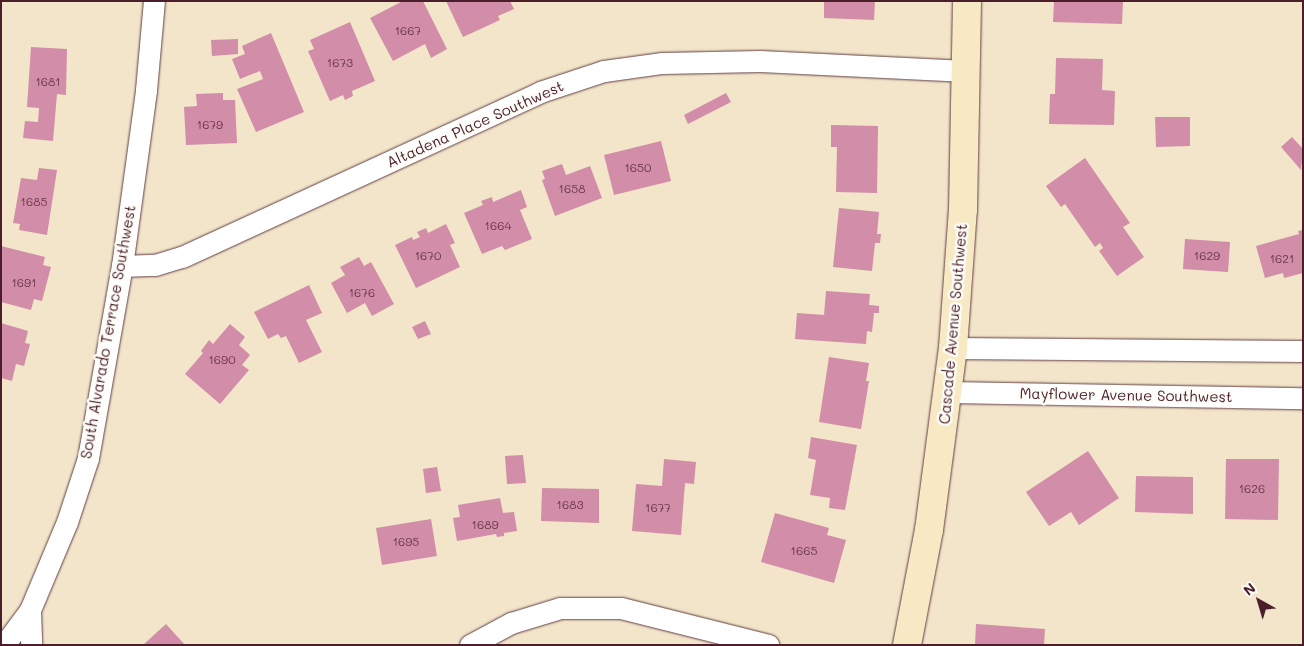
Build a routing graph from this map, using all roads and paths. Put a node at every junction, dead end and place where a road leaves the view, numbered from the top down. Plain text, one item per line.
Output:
1 (154, 1) edge
2 (967, 1) edge
3 (967, 71) junction
4 (122, 266) junction
5 (953, 348) junction
6 (1303, 351) edge
7 (948, 392) junction
8 (1303, 398) edge
9 (30, 610) junction
10 (4, 645) edge
11 (31, 645) edge
12 (470, 645) edge
13 (768, 645) edge
14 (907, 645) edge

1 - 4 street, South Alvarado Terrace Southwest
2 - 3 main road, Cascade Avenue Southwest
3 - 4 street, Altadena Place Southwest
3 - 5 main road, Cascade Avenue Southwest
4 - 9 street, South Alvarado Terrace Southwest
5 - 6 street
5 - 7 main road, Cascade Avenue Southwest
7 - 8 street, Mayflower Avenue Southwest
7 - 14 main road, Cascade Avenue Southwest
9 - 10 street, South Alvarado Terrace Southwest
9 - 11 street
12 - 13 street

